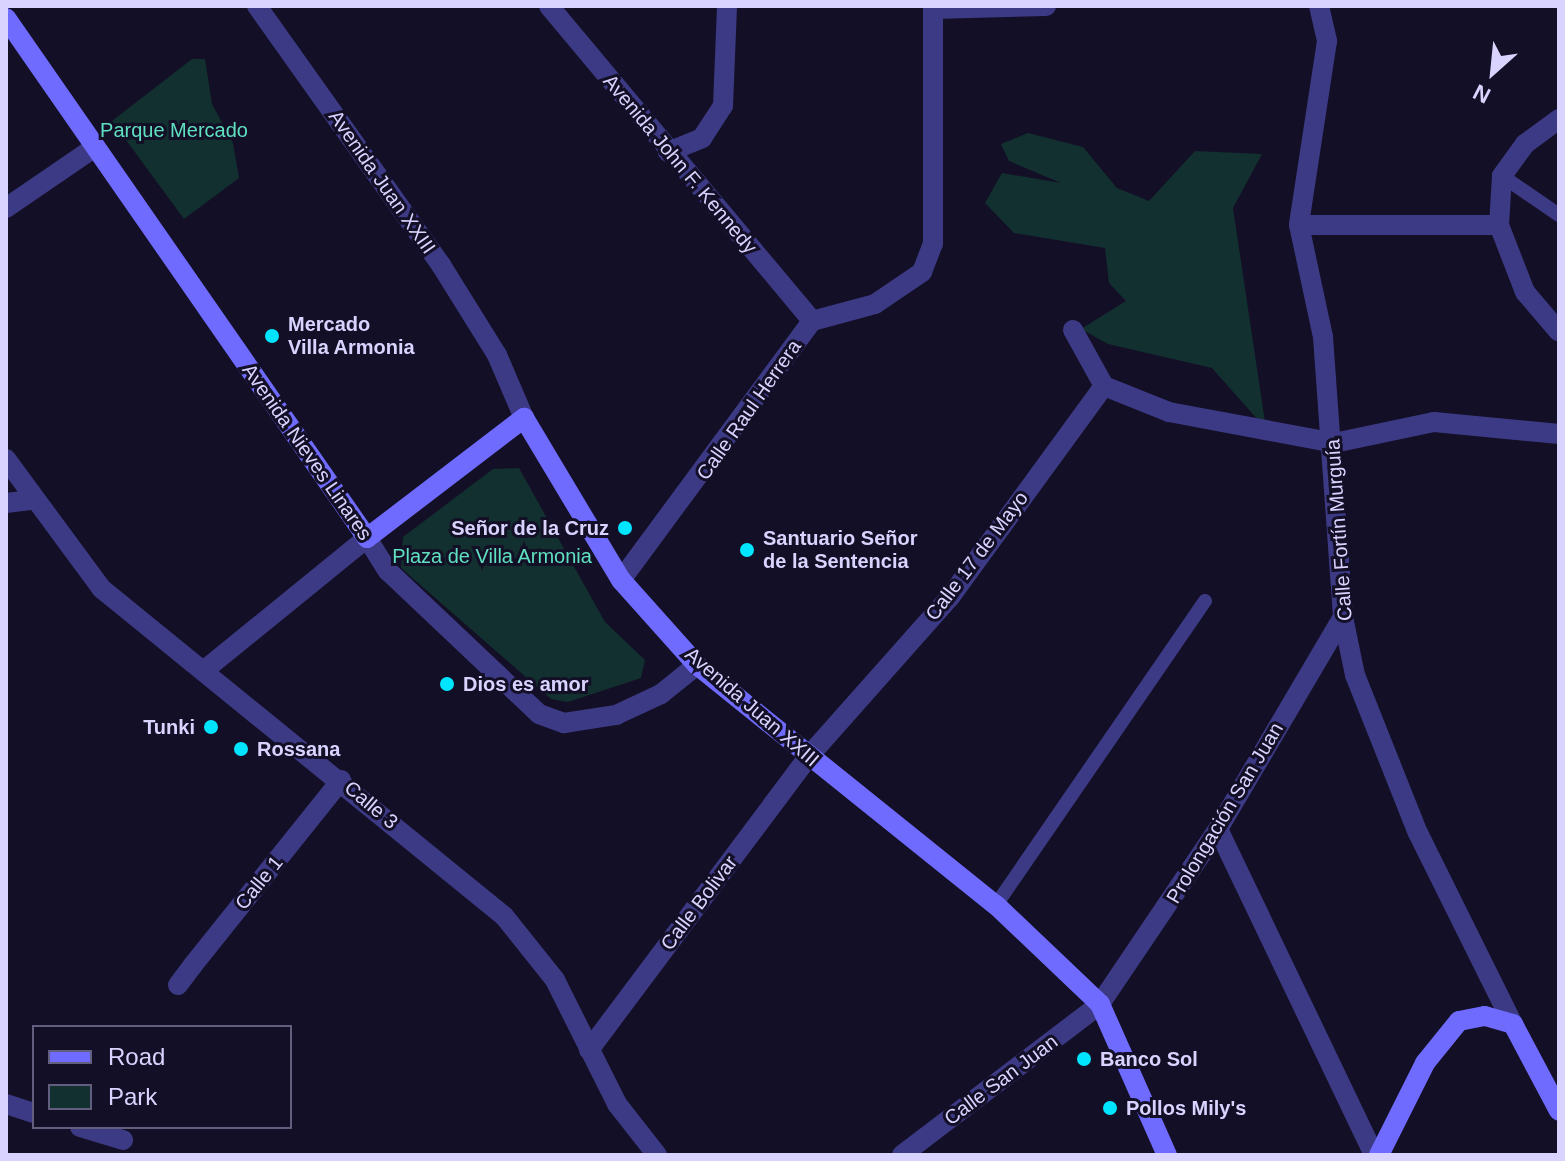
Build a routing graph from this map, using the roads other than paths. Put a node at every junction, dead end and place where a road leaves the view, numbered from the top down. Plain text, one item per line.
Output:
1 (257, 6) edge
2 (549, 6) edge
3 (727, 6) edge
4 (1046, 6) edge
5 (1319, 6) edge
6 (933, 8) edge
7 (6, 18) edge
8 (1559, 119) edge
9 (95, 147) junction
10 (668, 152) junction
11 (1502, 176) junction
12 (6, 208) edge
13 (1559, 215) edge
14 (1299, 225) junction
15 (1499, 225) junction
16 (812, 321) junction
17 (1073, 330) dead end
18 (1559, 332) edge
19 (1104, 386) junction
20 (524, 418) junction
21 (1559, 434) edge
22 (1334, 443) junction
23 (6, 459) edge
24 (32, 500) junction
25 (6, 503) edge
26 (367, 538) junction
27 (621, 580) junction
28 (1205, 601) dead end
29 (1343, 617) junction
30 (697, 665) junction
31 (207, 668) junction
32 (808, 757) junction
33 (341, 780) junction
34 (1218, 829) junction
35 (996, 905) junction
36 (178, 985) dead end
37 (1100, 1004) junction
38 (1513, 1024) junction
39 (589, 1050) junction
40 (6, 1104) edge
41 (1559, 1111) edge
42 (32, 1112) edge
43 (87, 1129) edge
44 (123, 1140) dead end
45 (657, 1155) edge
46 (902, 1155) edge
47 (1167, 1155) edge
48 (1376, 1155) edge

1 - 20 street, Avenida Juan XXIII
2 - 10 street, Avenida John F. Kennedy
3 - 10 street
4 - 6 street
5 - 14 street, Calle Fortín Murguía
6 - 16 street, Calle Raul Herrera
7 - 9 main road, Avenida Nieves Linares
8 - 11 street
9 - 12 street
9 - 26 main road, Avenida Nieves Linares
10 - 16 street, Avenida John F. Kennedy
11 - 13 lane
11 - 15 street
14 - 15 street
14 - 22 street, Calle Fortín Murguía
15 - 18 street
16 - 27 street, Calle Raul Herrera
17 - 19 street
19 - 22 street
19 - 32 street, Calle 17 de Mayo
20 - 26 main road
20 - 27 main road, Avenida Juan XXIII
21 - 22 street
22 - 29 street, Calle Fortín Murguía
23 - 24 street, Calle 3
24 - 25 street
24 - 31 street, Calle 3
26 - 30 street, Avenida Nieves Linares
26 - 31 street
27 - 30 main road, Avenida Juan XXIII
28 - 35 lane
29 - 34 street, Prolongación San Juan
29 - 38 street, Calle Fortín Murguía
30 - 32 main road, Avenida Juan XXIII
31 - 33 street, Calle 3
32 - 35 main road, Avenida Juan XXIII
32 - 39 street, Calle Bolivar
33 - 36 street, Calle 1
33 - 39 street, Calle 3
34 - 37 street, Prolongación San Juan
34 - 48 street
35 - 37 main road, Avenida Juan XXIII
37 - 46 street, Calle San Juan
37 - 47 main road, Avenida Juan XXIII
38 - 41 main road
38 - 48 main road
39 - 45 street, Calle 3
40 - 42 street
43 - 44 street

